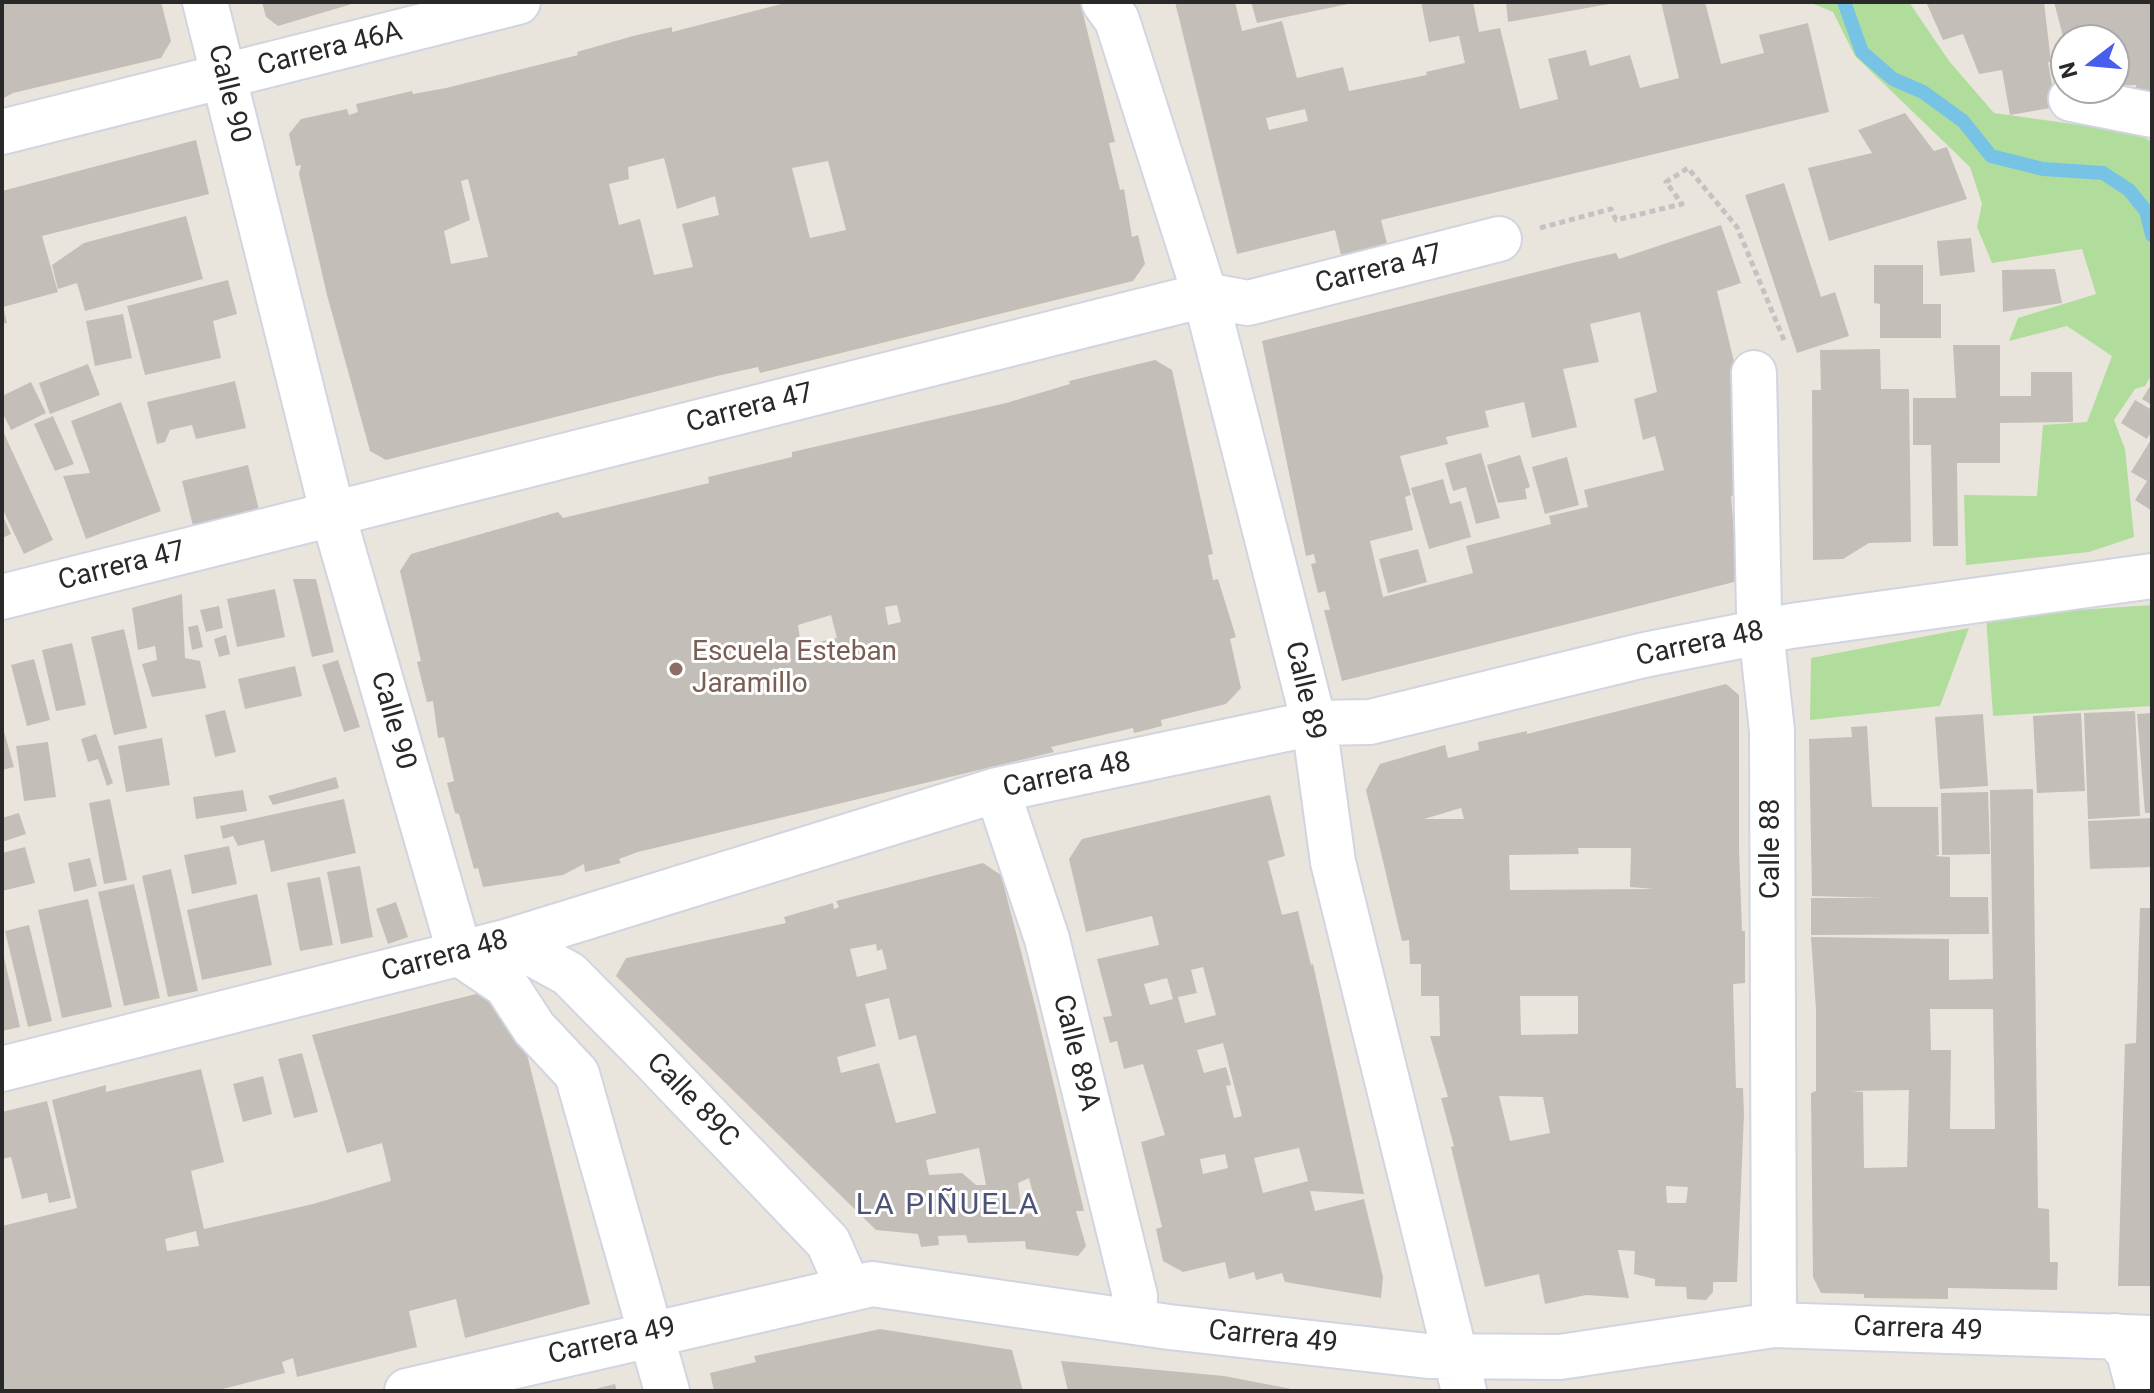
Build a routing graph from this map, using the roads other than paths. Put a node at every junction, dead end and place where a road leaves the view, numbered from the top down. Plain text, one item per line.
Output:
1 (205, 2) edge
2 (518, 2) edge
3 (1104, 2) edge
4 (224, 77) junction
5 (2096, 104) edge
6 (2152, 115) edge
7 (2, 132) edge
8 (1499, 239) road end
9 (1205, 295) junction
10 (1772, 364) road end
11 (333, 515) junction
12 (2152, 576) edge
13 (2, 597) edge
14 (1760, 633) junction
15 (1314, 723) junction
16 (997, 790) junction
17 (509, 941) junction
18 (460, 954) junction
19 (2, 1069) edge
20 (848, 1287) junction
21 (1134, 1319) junction
22 (1774, 1325) junction
23 (651, 1333) junction
24 (2134, 1337) edge
25 (1460, 1373) edge
26 (407, 1391) edge
27 (667, 1391) edge
28 (2139, 1391) edge

1 - 4 street, Calle 90
2 - 4 street, Carrera 46A
3 - 9 street, Calle 89
4 - 7 street, Carrera 46A
4 - 11 street, Calle 90
5 - 6 street
8 - 9 street, Carrera 47
9 - 11 street, Carrera 47
9 - 15 street, Calle 89
10 - 14 street, Calle 88
11 - 13 street, Carrera 47
11 - 18 street, Calle 90
12 - 14 street, Carrera 48
14 - 15 street, Carrera 48
14 - 22 street, Calle 88
15 - 16 street, Carrera 48
15 - 25 street, Calle 89
16 - 17 street, Carrera 48
16 - 21 street, Calle 89A
17 - 18 street, Carrera 48
17 - 20 street, Calle 89C
18 - 19 street, Carrera 48
18 - 23 street
20 - 21 street, Carrera 49
20 - 23 street, Carrera 49
21 - 25 street, Carrera 49
22 - 24 street, Carrera 49
22 - 25 street, Carrera 49
23 - 26 street, Carrera 49
23 - 27 street
24 - 28 street

